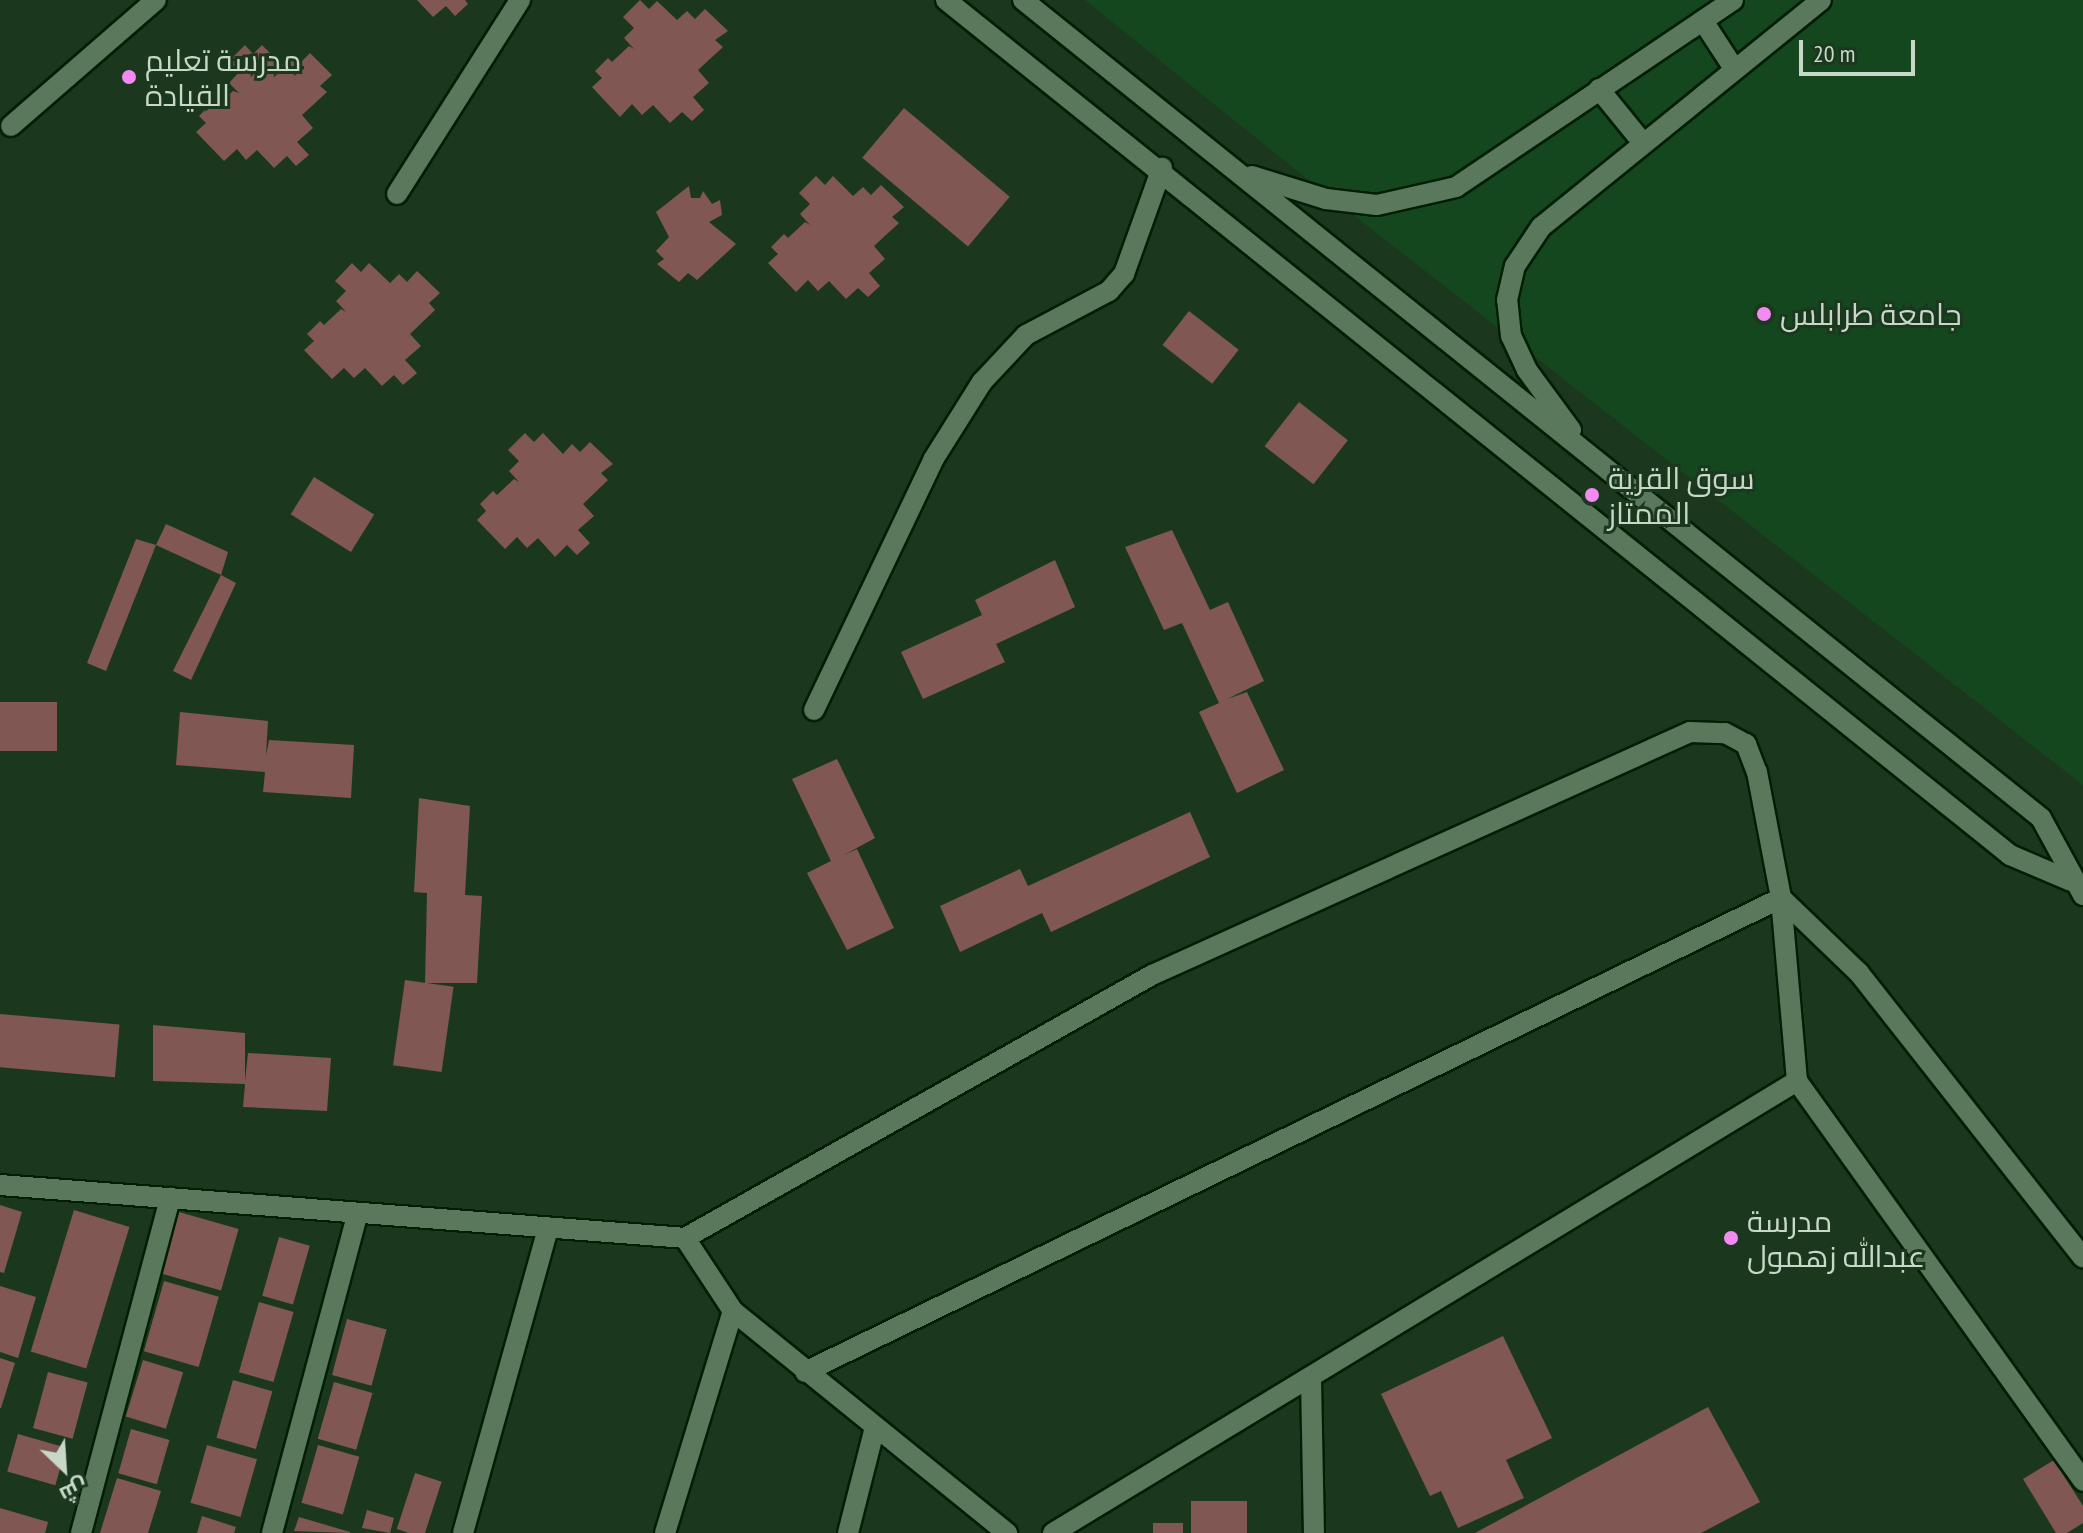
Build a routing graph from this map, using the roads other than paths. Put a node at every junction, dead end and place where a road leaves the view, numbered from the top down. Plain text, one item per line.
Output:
1 (156, 0) edge
2 (520, 0) edge
3 (946, 0) edge
4 (1023, 0) edge
5 (1733, 0) edge
6 (1821, 0) edge
7 (1703, 21) junction
8 (1733, 67) junction
9 (1599, 89) junction
10 (11, 126) dead end
11 (1642, 142) junction
12 (1162, 168) junction
13 (1242, 172) junction
14 (397, 194) dead end
15 (1590, 456) junction
16 (814, 710) dead end
17 (2077, 888) edge
18 (1781, 898) junction
19 (1797, 1081) junction
20 (0, 1185) edge
21 (170, 1198) junction
22 (358, 1213) junction
23 (548, 1228) junction
24 (685, 1238) junction
25 (2083, 1258) edge
26 (733, 1311) junction
27 (805, 1372) junction
28 (1311, 1379) junction
29 (875, 1427) junction
30 (2083, 1481) edge
31 (81, 1533) edge
32 (272, 1533) edge
33 (463, 1533) edge
34 (665, 1533) edge
35 (848, 1533) edge
36 (1007, 1533) edge
37 (1053, 1533) edge
38 (1314, 1533) edge

1 - 10 street
2 - 14 street
3 - 12 street
4 - 13 street
5 - 7 street
6 - 8 street
7 - 8 street
7 - 9 street
8 - 11 street
9 - 11 street
9 - 13 street
11 - 15 street
12 - 16 street
12 - 17 street
13 - 15 street
15 - 17 street
18 - 19 street
18 - 24 street
18 - 25 street
18 - 27 street
19 - 28 street
19 - 30 street
20 - 21 street
21 - 22 street
21 - 31 street
22 - 23 street
22 - 32 street
23 - 24 street
23 - 33 street
24 - 26 street
26 - 27 street
26 - 34 street
27 - 29 street
28 - 37 street
28 - 38 street
29 - 35 street
29 - 36 street

